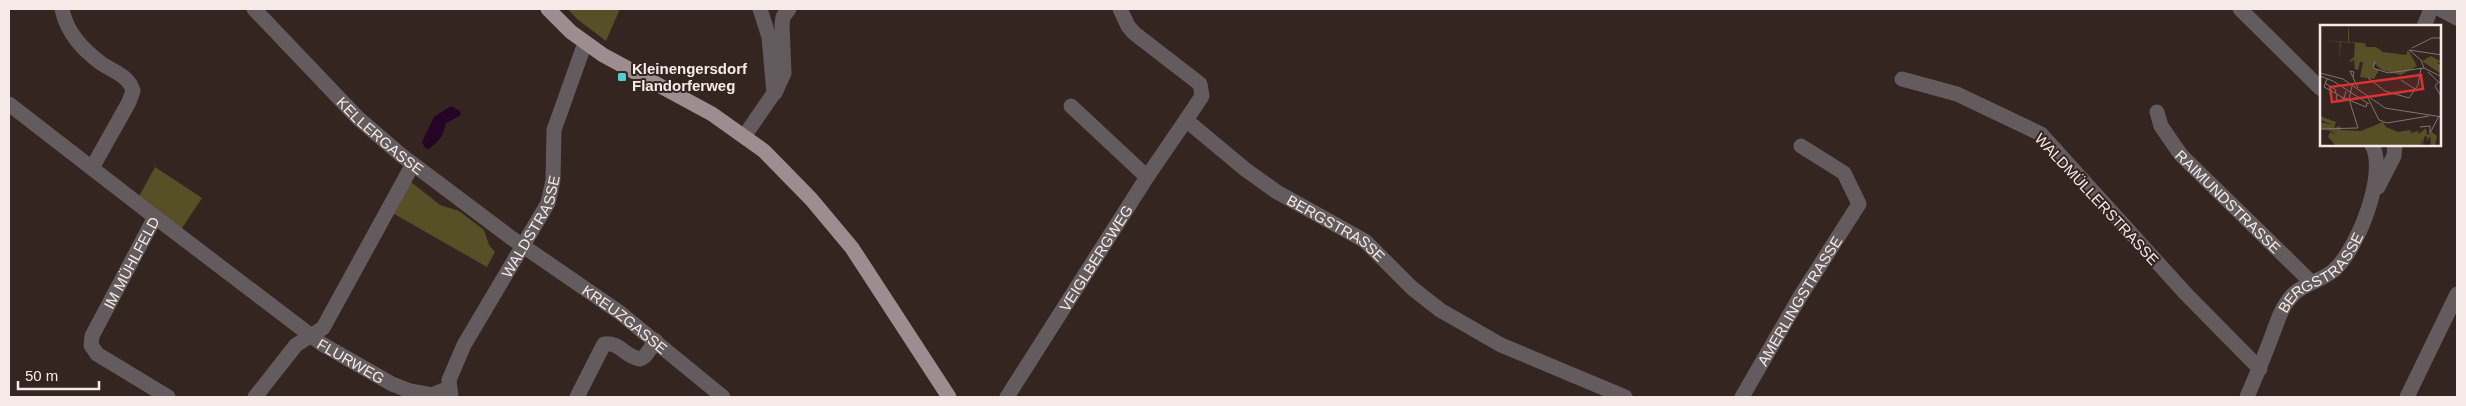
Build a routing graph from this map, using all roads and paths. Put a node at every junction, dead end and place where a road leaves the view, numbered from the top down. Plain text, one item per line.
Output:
1 (62, 9) edge
2 (254, 9) edge
3 (548, 9) edge
4 (760, 9) edge
5 (789, 9) edge
6 (1120, 9) edge
7 (2240, 9) edge
8 (2431, 9) edge
9 (2440, 9) edge
10 (2457, 18) edge
11 (2424, 25) edge
12 (585, 43) junction
13 (1902, 79) dead end
14 (2320, 88) edge
15 (774, 93) junction
16 (9, 104) edge
17 (1071, 106) dead end
18 (2157, 112) dead end
19 (1186, 120) junction
20 (745, 135) junction
21 (1801, 146) dead end
22 (2372, 146) edge
23 (2395, 146) edge
24 (413, 164) junction
25 (92, 168) junction
26 (1147, 177) junction
27 (2374, 195) junction
28 (155, 217) junction
29 (522, 245) junction
30 (2311, 282) junction
31 (2457, 294) edge
32 (311, 336) junction
33 (656, 341) junction
34 (2260, 369) junction
35 (450, 393) edge
36 (168, 397) edge
37 (255, 397) edge
38 (577, 397) edge
39 (723, 397) edge
40 (949, 397) edge
41 (1007, 397) edge
42 (1625, 397) edge
43 (1742, 397) edge
44 (2247, 397) edge
45 (2407, 397) edge

1 - 25 street
2 - 24 street, KELLERGASSE
3 - 12 main road
4 - 15 street
5 - 15 street
6 - 19 street
7 - 14 street
8 - 11 street
9 - 10 street
12 - 20 main road
12 - 29 street, WALDSTRASSE
13 - 34 street, WALDMÜLLERSTRASSE
15 - 20 street
16 - 25 street
17 - 26 street
18 - 30 street, RAIMUNDSTRASSE
19 - 26 street, VEIGLBERGWEG
19 - 42 street, BERGSTRASSE
20 - 40 main road
21 - 43 street, AMERLINGSTRASSE
22 - 27 street, BERGSTRASSE
23 - 27 street
24 - 29 street, KELLERGASSE
24 - 32 street
25 - 28 street
26 - 41 street, VEIGLBERGWEG
27 - 30 street, BERGSTRASSE
28 - 32 street, IM MÜHLFELD
28 - 36 street, IM MÜHLFELD
29 - 33 street, KREUZGASSE
29 - 35 street, WALDSTRASSE
30 - 34 street, BERGSTRASSE
31 - 45 street
32 - 35 street, FLURWEG
32 - 37 street
33 - 38 street
33 - 39 street, KREUZGASSE
34 - 44 street, BERGSTRASSE

